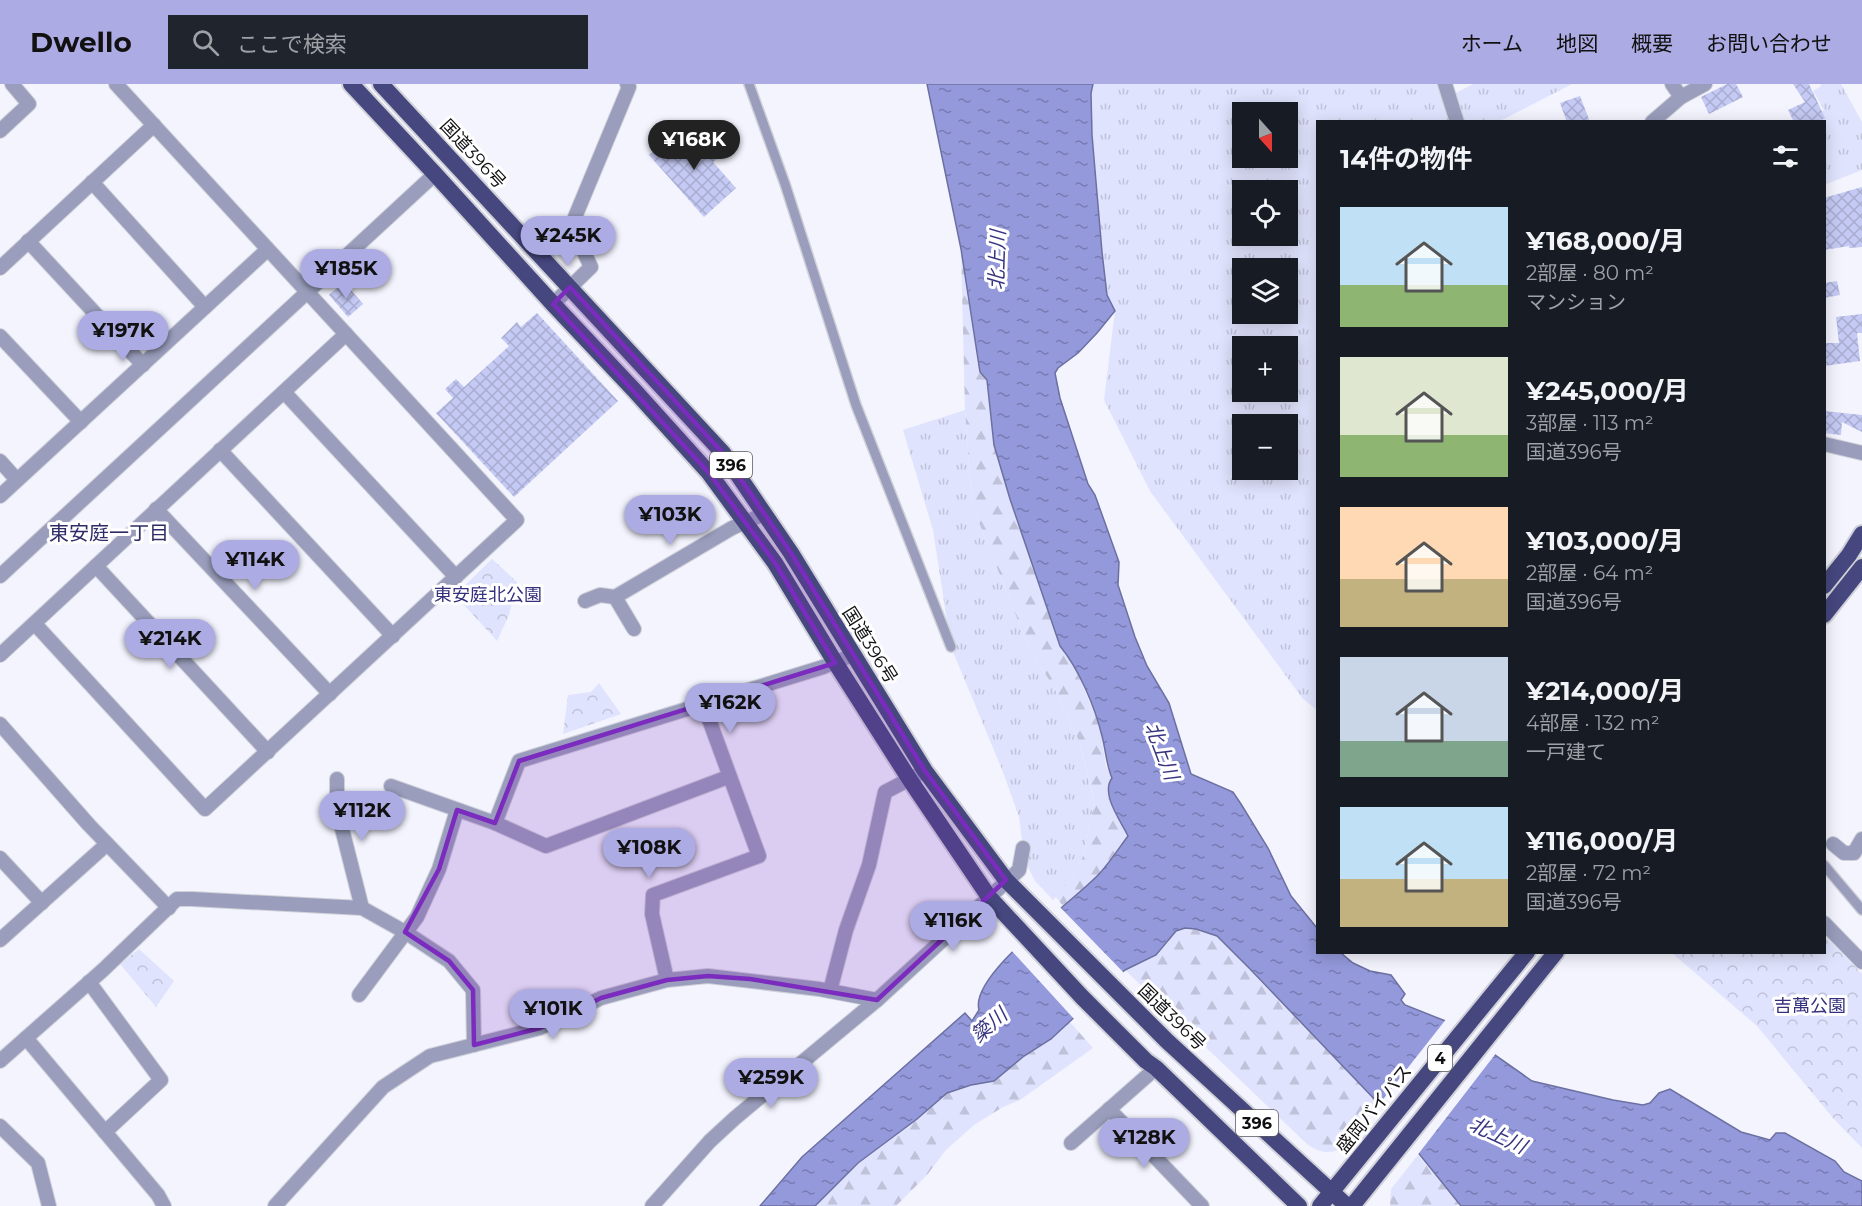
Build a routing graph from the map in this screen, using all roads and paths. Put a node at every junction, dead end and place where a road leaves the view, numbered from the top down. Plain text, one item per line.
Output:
1 (12, 84) edge
2 (116, 84) edge
3 (351, 84) edge
4 (381, 84) edge
5 (627, 84) edge
6 (749, 84) edge
7 (1446, 84) edge
8 (1672, 84) edge
9 (1705, 84) edge
10 (1681, 97) junction
11 (1455, 120) edge
12 (1654, 120) edge
13 (154, 125) junction
14 (0, 131) edge
15 (435, 174) junction
16 (92, 182) junction
17 (28, 242) junction
18 (267, 250) junction
19 (0, 268) edge
20 (570, 287) junction
21 (307, 292) junction
22 (553, 304) junction
23 (205, 307) junction
24 (346, 334) junction
25 (0, 336) edge
26 (143, 365) junction
27 (284, 392) junction
28 (81, 422) junction
29 (1826, 444) edge
30 (220, 450) junction
31 (1862, 453) edge
32 (0, 461) edge
33 (17, 480) junction
34 (0, 496) edge
35 (156, 509) junction
36 (765, 514) junction
37 (744, 522) junction
38 (1862, 534) edge
39 (96, 566) junction
40 (1862, 567) edge
41 (0, 576) edge
42 (456, 577) junction
43 (1826, 584) edge
44 (615, 597) junction
45 (585, 601) dead end
46 (1826, 612) edge
47 (35, 624) junction
48 (634, 628) dead end
49 (393, 636) junction
50 (951, 647) dead end
51 (0, 655) edge
52 (853, 655) junction
53 (834, 662) junction
54 (330, 694) junction
55 (703, 703) junction
56 (0, 724) edge
57 (268, 752) junction
58 (925, 771) junction
59 (728, 777) junction
60 (337, 779) dead end
61 (910, 780) junction
62 (391, 786) dead end
63 (457, 810) junction
64 (495, 823) junction
65 (1862, 838) edge
66 (107, 844) junction
67 (1833, 844) dead end
68 (1023, 848) dead end
69 (1858, 856) edge
70 (0, 858) edge
71 (1826, 868) edge
72 (1006, 880) junction
73 (989, 897) junction
74 (42, 903) junction
75 (169, 908) junction
76 (362, 908) junction
77 (1862, 910) edge
78 (1826, 925) edge
79 (405, 932) junction
80 (0, 940) edge
81 (1525, 954) edge
82 (1554, 954) edge
83 (1862, 962) edge
84 (667, 980) junction
85 (89, 982) junction
86 (830, 991) junction
87 (359, 995) dead end
88 (877, 1000) junction
89 (26, 1038) junction
90 (474, 1045) junction
91 (0, 1061) edge
92 (1151, 1064) junction
93 (1109, 1110) junction
94 (0, 1126) edge
95 (105, 1132) junction
96 (1071, 1143) dead end
97 (1332, 1192) junction
98 (49, 1206) edge
99 (164, 1206) edge
100 (274, 1206) edge
101 (651, 1206) edge
102 (1202, 1206) edge
103 (1299, 1206) edge
104 (1320, 1206) edge
105 (1347, 1206) edge
106 (1352, 1206) edge

1 - 14 street
2 - 13 street
3 - 15 highway, 396
4 - 20 highway, 国道396号 / 396
5 - 20 street
6 - 50 street
7 - 11 street
8 - 10 street
9 - 10 street
10 - 12 street
13 - 16 street
13 - 18 street
15 - 21 street
15 - 22 highway, 396
16 - 17 street
16 - 23 street
17 - 19 street
17 - 26 street
18 - 21 street
18 - 23 street
20 - 22 street
20 - 36 highway, 国道396号 / 396
21 - 24 street
21 - 41 street
22 - 37 highway, 396
23 - 26 street
24 - 27 street
24 - 42 street
25 - 28 street
26 - 28 street
27 - 30 street
27 - 42 street
28 - 33 street
29 - 31 street
30 - 35 street
30 - 49 street
32 - 33 street
33 - 34 street
35 - 39 street
35 - 54 street
36 - 37 street
36 - 52 highway, 国道396号 / 396
37 - 44 street
37 - 53 highway, 396
38 - 43 highway
39 - 47 street
39 - 57 street
40 - 46 highway
42 - 49 street
44 - 45 street
44 - 48 street
47 - 51 street
47 - 57 street
49 - 54 street
52 - 53 street
52 - 58 highway, 国道396号 / 396
53 - 55 street
53 - 61 highway, 396
54 - 57 street
55 - 59 street
55 - 64 street
56 - 66 street
58 - 61 street
58 - 72 highway, 国道396号 / 396
59 - 64 street
59 - 84 street
60 - 76 street
61 - 73 highway, 396
61 - 86 street
62 - 63 street
63 - 64 street
63 - 79 street
65 - 69 street
66 - 74 street
66 - 75 street
67 - 69 street
68 - 72 street
70 - 74 street
71 - 77 street
72 - 73 street
72 - 97 highway, 国道396号 / 396
73 - 88 street
73 - 92 highway, 396
74 - 80 street
75 - 76 street
75 - 85 street
76 - 79 street
78 - 83 street
79 - 87 street
79 - 90 street
81 - 97 highway, 盛岡バイパス / 4
82 - 106 highway, 4
84 - 86 street
84 - 90 street
85 - 89 street
85 - 95 street
86 - 88 street
88 - 101 street
89 - 91 street
89 - 95 street
90 - 100 street
92 - 93 street
92 - 103 highway, 396
93 - 96 street
93 - 102 street
94 - 98 street
95 - 99 street
97 - 104 highway, 盛岡バイパス / 4
97 - 105 highway, 国道396号 / 396

